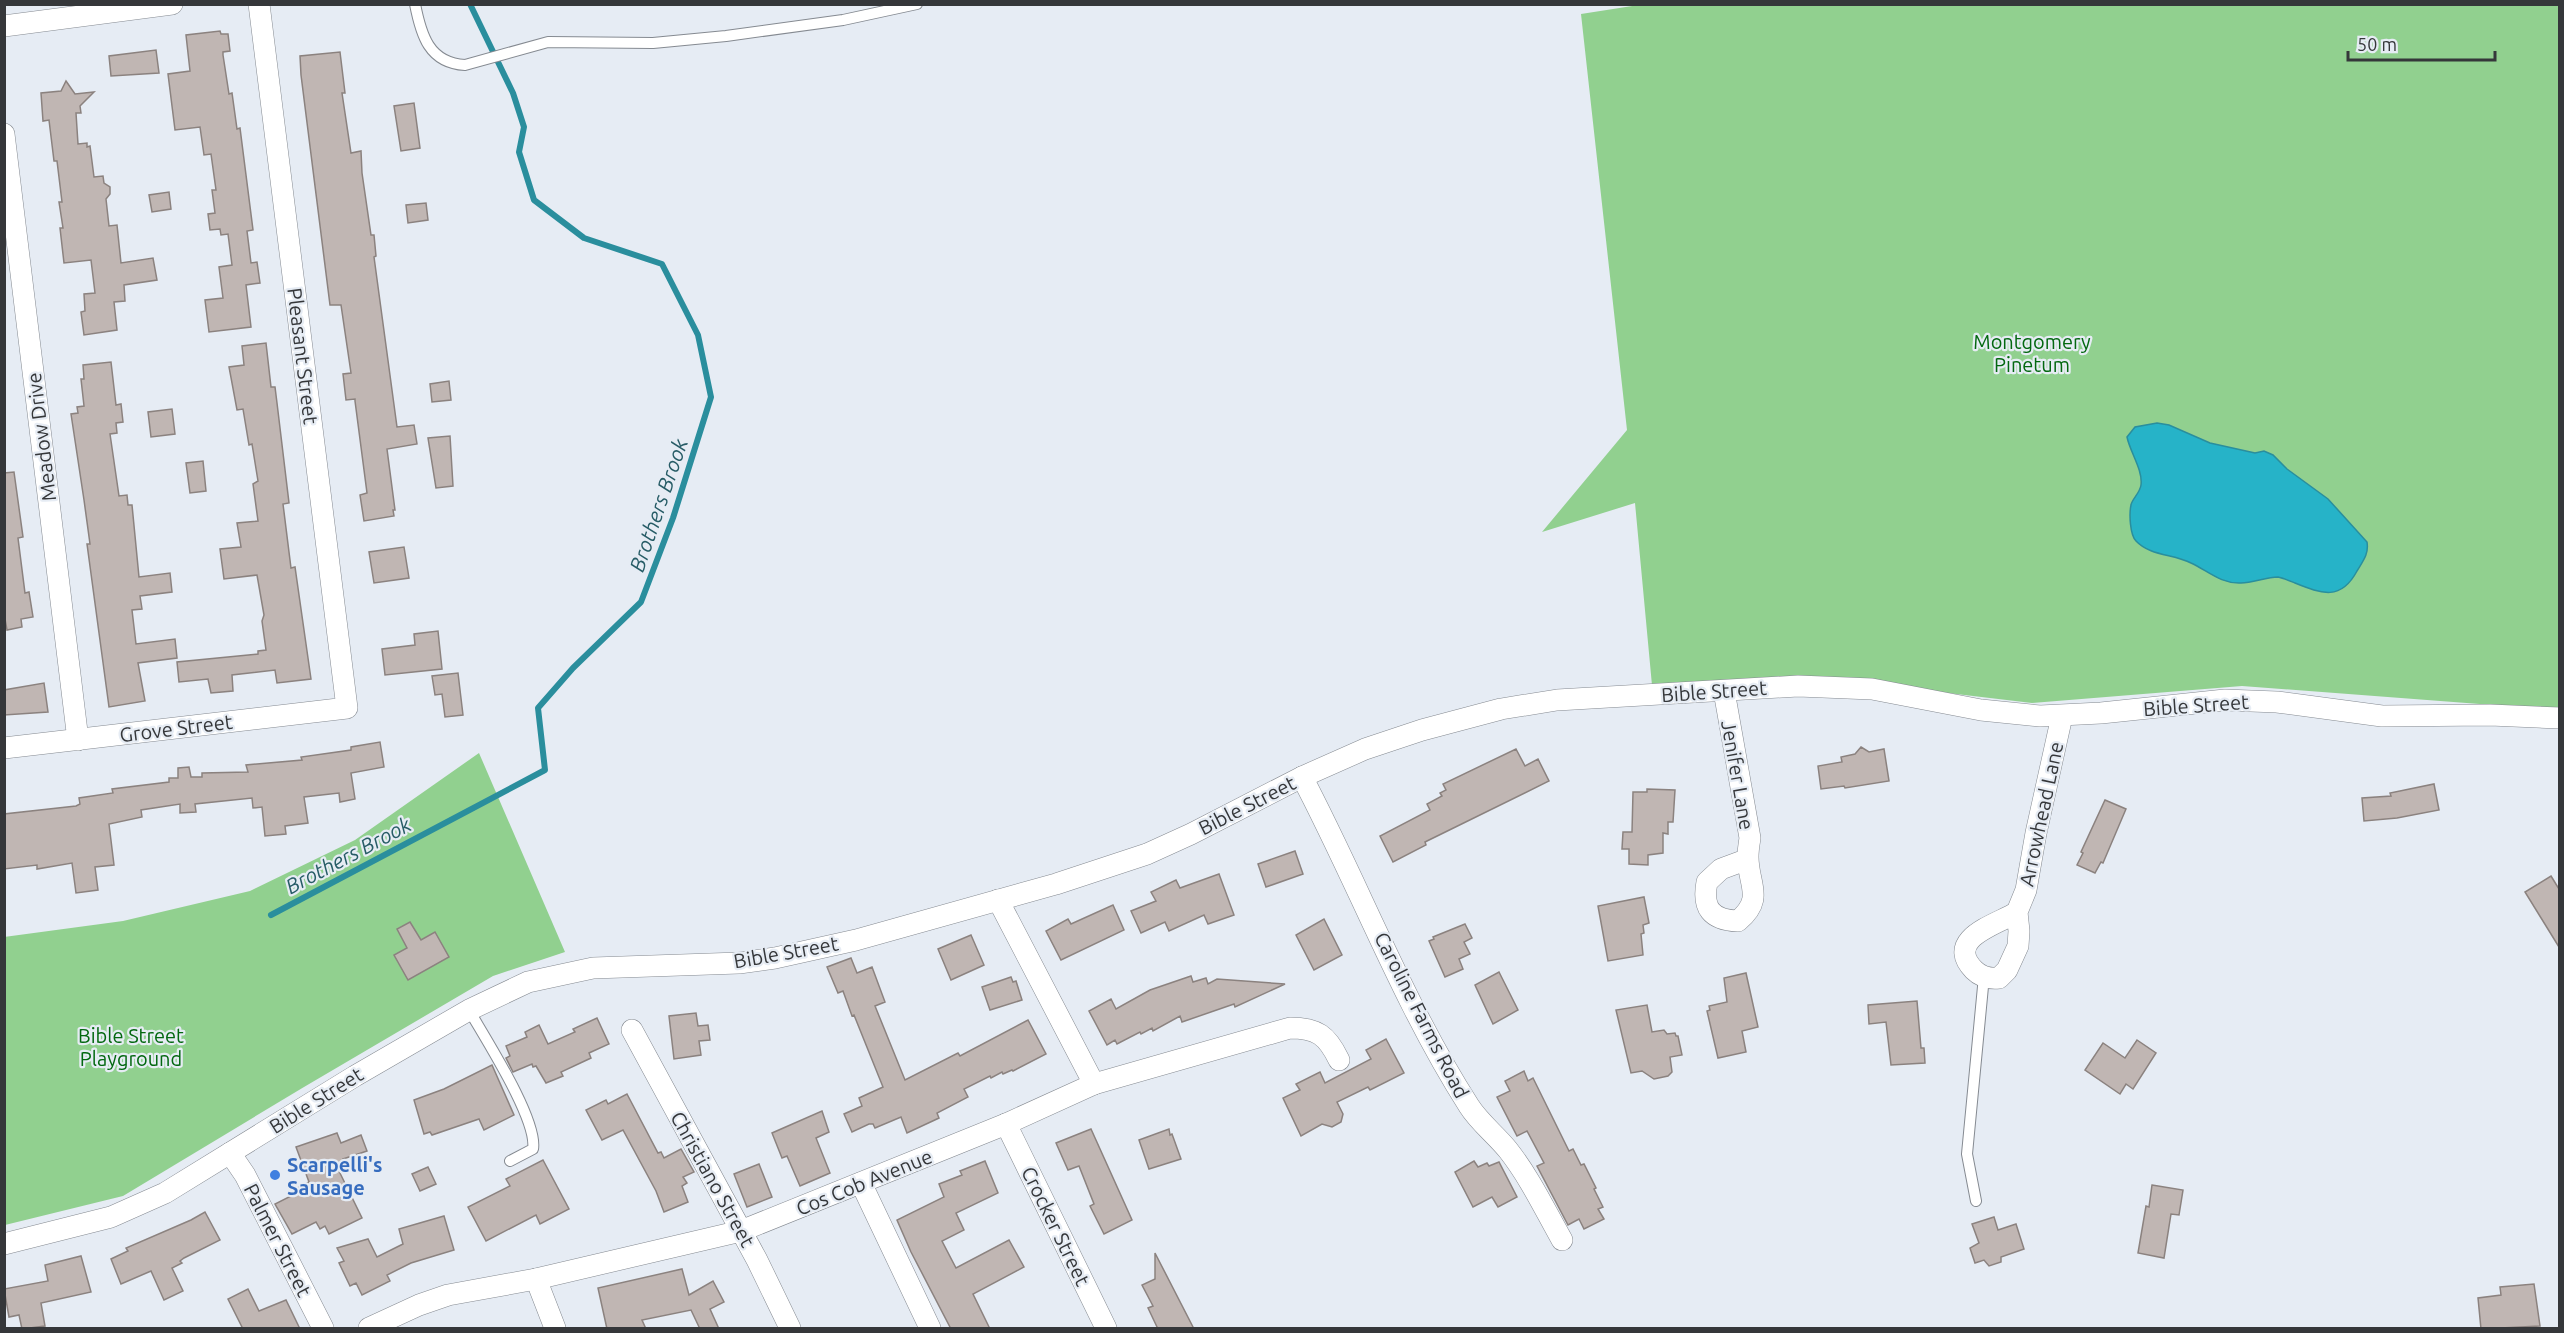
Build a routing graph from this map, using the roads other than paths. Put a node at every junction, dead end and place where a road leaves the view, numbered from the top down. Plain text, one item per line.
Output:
1 (172, 4) edge
2 (259, 4) edge
3 (415, 4) edge
4 (917, 4) edge
5 (4, 27) edge
6 (4, 134) edge
7 (1724, 691) junction
8 (347, 708) joint
9 (2062, 716) junction
10 (2559, 718) edge
11 (78, 740) junction
12 (4, 748) edge
13 (1302, 777) junction
14 (1748, 859) dead end
15 (998, 900) junction
16 (2017, 912) junction
17 (1984, 976) junction
18 (469, 1010) junction
19 (632, 1030) dead end
20 (1339, 1060) dead end
21 (1094, 1083) junction
22 (1006, 1124) junction
23 (230, 1153) junction
24 (510, 1161) dead end
25 (861, 1184) junction
26 (1976, 1202) dead end
27 (741, 1231) junction
28 (1562, 1240) dead end
29 (4, 1244) edge
30 (536, 1279) junction
31 (323, 1329) edge
32 (369, 1329) edge
33 (555, 1329) edge
34 (790, 1329) edge
35 (930, 1329) edge
36 (1106, 1329) edge

1 - 5 street
2 - 8 street, Pleasant Street
3 - 4 lane
6 - 11 street, Meadow Drive
7 - 9 street, Bible Street
7 - 13 street, Bible Street
7 - 14 street, Jenifer Lane
8 - 11 street, Grove Street
9 - 10 street, Bible Street
9 - 16 street, Arrowhead Lane
11 - 12 street, Grove Street
13 - 15 street, Bible Street
13 - 28 street, Caroline Farms Road
15 - 18 street, Bible Street
15 - 21 street
16 - 17 street, Arrowhead Lane
16 - 17 street, Arrowhead Lane
17 - 26 lane
18 - 23 street, Bible Street
18 - 24 lane
19 - 27 street, Christiano Street
20 - 21 street, Cos Cob Avenue
21 - 22 street, Cos Cob Avenue
22 - 25 street, Cos Cob Avenue
22 - 36 street, Crocker Street
23 - 29 street, Bible Street
23 - 31 street, Palmer Street
25 - 27 street, Cos Cob Avenue
25 - 35 street
27 - 30 street, Cos Cob Avenue
27 - 34 street, Christiano Street
30 - 32 street, Cos Cob Avenue
30 - 33 street

